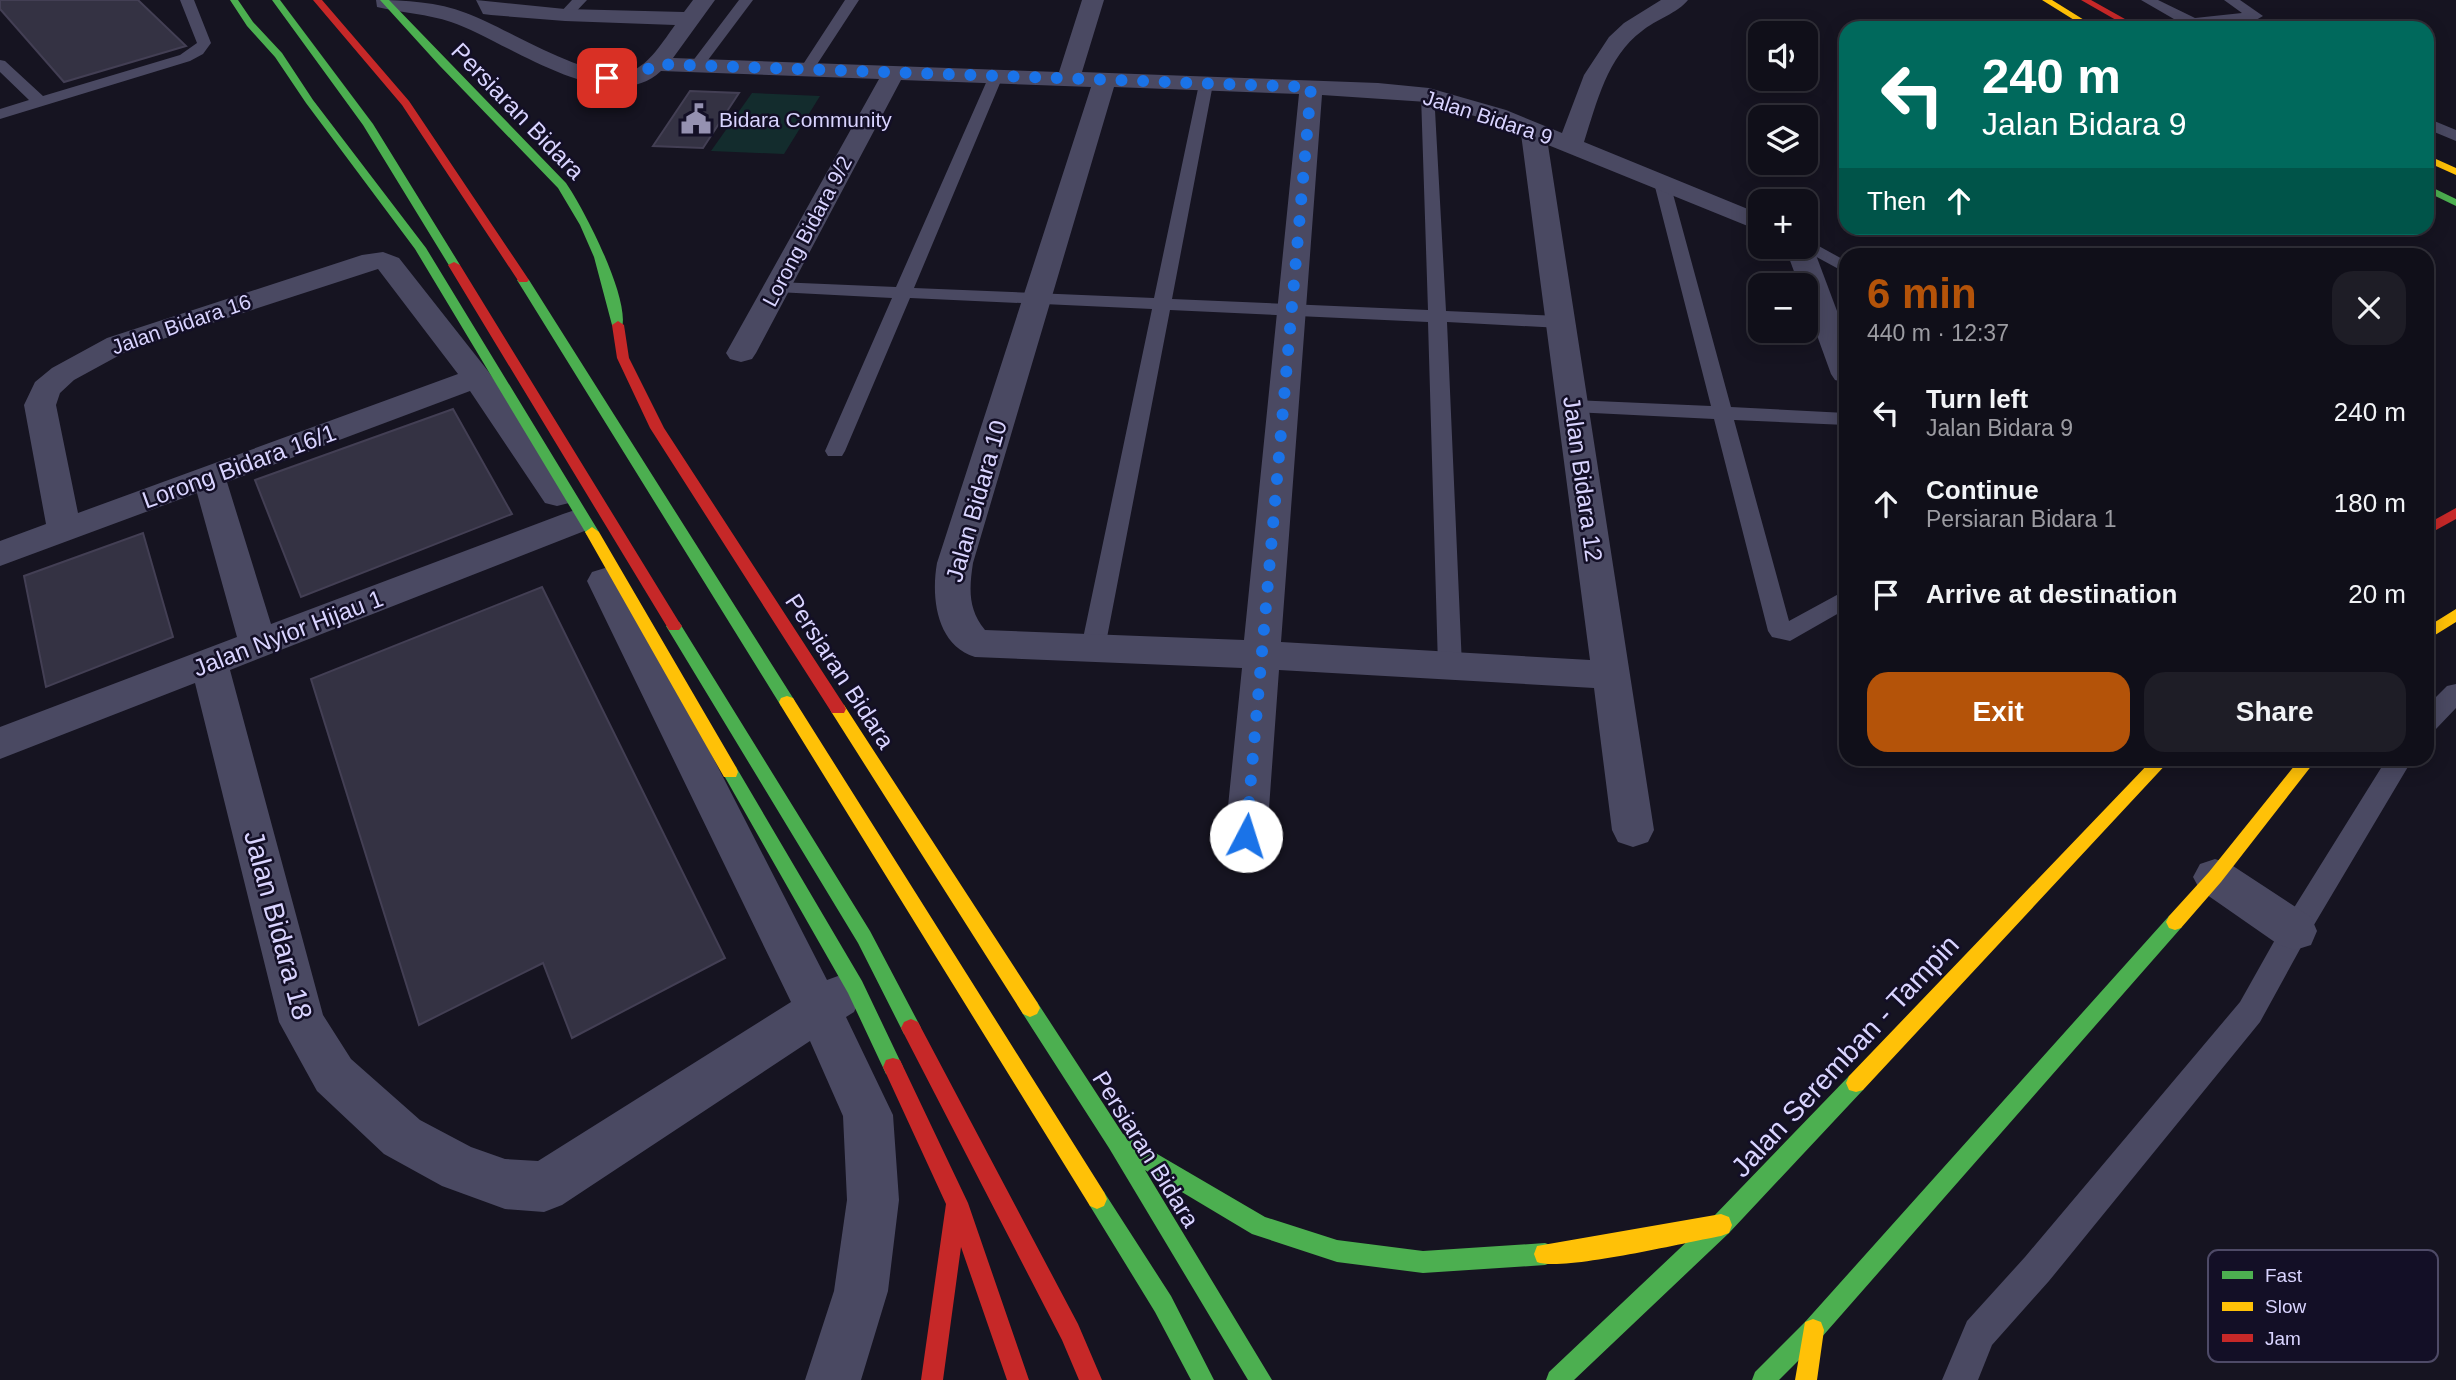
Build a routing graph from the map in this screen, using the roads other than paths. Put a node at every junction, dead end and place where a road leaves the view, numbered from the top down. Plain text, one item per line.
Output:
1 (187, 0) edge
2 (234, 0) edge
3 (276, 0) edge
4 (317, 0) edge
5 (487, 0) edge
6 (704, 0) edge
7 (746, 0) edge
8 (852, 0) edge
9 (1093, 0) edge
10 (1677, 0) edge
11 (2046, 0) edge
12 (2085, 0) edge
13 (2148, 0) edge
14 (2231, 0) edge
15 (384, 1) edge
16 (572, 8) edge
17 (689, 19) junction
18 (2081, 21) edge
19 (2124, 21) edge
20 (2189, 21) edge
21 (2239, 21) edge
22 (484, 30) junction
23 (422, 44) junction
24 (0, 64) edge
25 (654, 64) junction
26 (696, 65) junction
27 (807, 69) junction
28 (894, 72) junction
29 (996, 76) junction
30 (1068, 79) junction
31 (1105, 80) junction
32 (1206, 84) junction
33 (1311, 87) junction
34 (1429, 94) junction
35 (40, 102) junction
36 (0, 114) edge
37 (2434, 126) edge
38 (1533, 129) junction
39 (2456, 136) edge
40 (1571, 144) junction
41 (2434, 161) edge
42 (2456, 172) edge
43 (1662, 183) junction
44 (2434, 192) edge
45 (2456, 203) edge
46 (1748, 218) edge
47 (1818, 251) edge
48 (1803, 259) edge
49 (1839, 264) edge
50 (777, 287) junction
51 (902, 293) junction
52 (1038, 299) junction
53 (1162, 304) junction
54 (1292, 310) junction
55 (1437, 317) junction
56 (1561, 322) junction
57 (741, 353) dead end
58 (1839, 355) edge
59 (477, 378) junction
60 (1573, 406) junction
61 (1723, 413) junction
62 (1839, 419) edge
63 (835, 451) dead end
64 (209, 477) junction
65 (2456, 513) edge
66 (575, 522) junction
67 (2434, 526) edge
68 (64, 530) junction
69 (0, 554) edge
70 (1839, 602) edge
71 (2456, 614) edge
72 (2434, 630) edge
73 (258, 644) junction
74 (1093, 648) junction
75 (1262, 655) junction
76 (209, 663) junction
77 (1450, 666) junction
78 (1611, 675) junction
79 (2456, 692) edge
80 (2434, 715) edge
81 (0, 743) edge
82 (2156, 766) edge
83 (2303, 766) edge
84 (2395, 766) edge
85 (1633, 830) dead end
86 (1246, 836) dead end
87 (2215, 877) junction
88 (2295, 931) junction
89 (836, 998) junction
90 (1116, 1141) junction
91 (957, 1203) junction
92 (1721, 1225) junction
93 (1227, 1324) junction
94 (1813, 1330) junction
95 (1230, 1358) dead end
96 (833, 1380) edge
97 (932, 1380) edge
98 (1018, 1380) edge
99 (1091, 1380) edge
100 (1203, 1380) edge
101 (1261, 1380) edge
102 (1557, 1380) edge
103 (1763, 1380) edge
104 (1805, 1380) edge
105 (1960, 1380) edge

1 - 35 lane
2 - 89 main road
3 - 99 main road
4 - 100 main road
5 - 16 street
6 - 17 street
7 - 26 lane
8 - 27 lane
9 - 30 street
10 - 40 street
11 - 18 main road
12 - 19 main road
13 - 20 lane
14 - 21 lane
15 - 22 street
15 - 23 main road, Persiaran Bidara
16 - 17 street
17 - 25 street
22 - 23 street
22 - 25 street
23 - 90 main road, Persiaran Bidara
24 - 35 lane
25 - 26 street, Jalan Bidara 9
26 - 27 street, Jalan Bidara 9
27 - 28 street, Jalan Bidara 9
28 - 29 street, Jalan Bidara 9
28 - 50 street, Lorong Bidara 9/2
29 - 30 street, Jalan Bidara 9
29 - 51 lane
30 - 31 street, Jalan Bidara 9
31 - 32 street, Jalan Bidara 9
31 - 52 street, Jalan Bidara 10
32 - 33 street, Jalan Bidara 9
32 - 53 lane
33 - 34 street, Jalan Bidara 9
33 - 54 street
34 - 38 street, Jalan Bidara 9
34 - 55 lane
35 - 36 lane
37 - 39 lane
38 - 40 street, Jalan Bidara 9
38 - 56 street, Jalan Bidara 12
40 - 43 street, Jalan Bidara 9
41 - 42 main road
43 - 46 street, Jalan Bidara 9
43 - 61 lane
44 - 45 main road
47 - 49 lane
48 - 58 street
50 - 51 lane
50 - 57 street, Lorong Bidara 9/2
51 - 52 lane
51 - 63 lane
52 - 53 lane
52 - 74 street, Jalan Bidara 10
53 - 54 lane
53 - 74 lane
54 - 55 lane
54 - 75 street
55 - 56 lane
55 - 77 lane
56 - 60 street, Jalan Bidara 12
59 - 64 street, Lorong Bidara 16/1
59 - 66 street
59 - 68 street, Jalan Bidara 16
60 - 61 lane
60 - 78 street, Jalan Bidara 12
61 - 62 lane
61 - 70 lane
64 - 68 street, Lorong Bidara 16/1
64 - 73 street
65 - 67 main road
66 - 73 street, Jalan Nyior Hijau 1
66 - 89 street
68 - 69 street, Lorong Bidara 16/1
71 - 72 main road
73 - 76 street, Jalan Nyior Hijau 1
74 - 75 street, Jalan Bidara 10
75 - 77 street, Jalan Bidara 10
75 - 86 street
76 - 81 street, Jalan Nyior Hijau 1
76 - 89 street, Jalan Bidara 18
77 - 78 street, Jalan Bidara 10
78 - 85 street, Jalan Bidara 12
79 - 80 lane
82 - 92 main road, Jalan Seremban - Tampin
83 - 87 main road
84 - 88 lane
87 - 88 street
87 - 94 main road
88 - 105 lane
89 - 91 main road
89 - 96 street
90 - 92 main road
90 - 93 main road, Persiaran Bidara
91 - 97 main road
91 - 98 main road
92 - 102 main road, Jalan Seremban - Tampin
93 - 95 main road
93 - 101 main road, Persiaran Bidara
94 - 103 main road
94 - 104 main road

